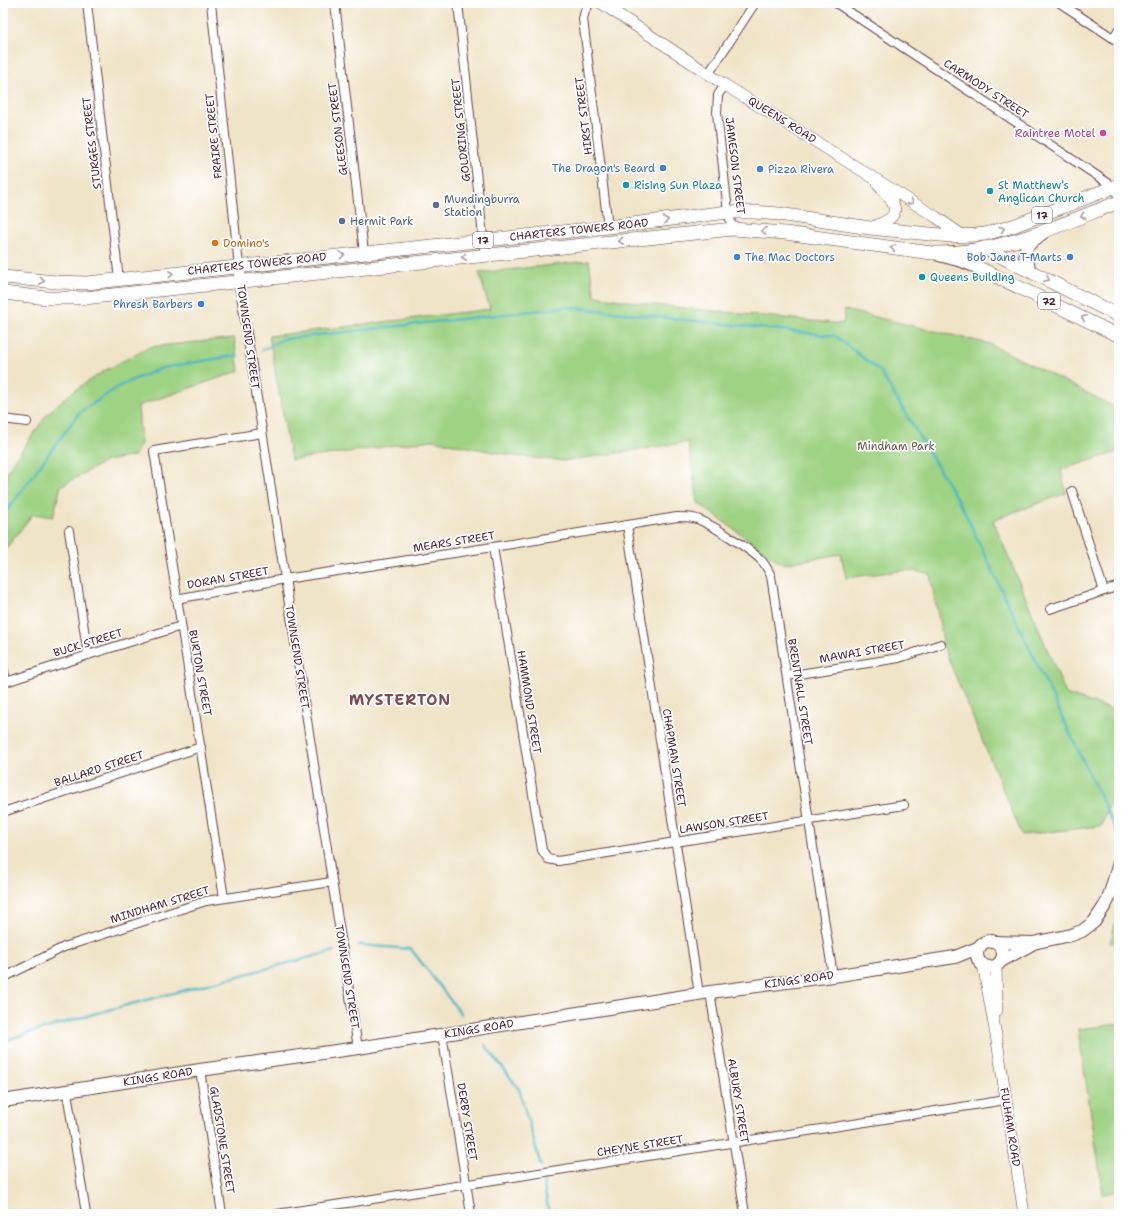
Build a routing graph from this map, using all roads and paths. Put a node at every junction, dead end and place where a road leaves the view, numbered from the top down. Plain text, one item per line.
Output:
1 (87, 3) edge
2 (211, 3) edge
3 (335, 3) edge
4 (458, 3) edge
5 (590, 3) edge
6 (601, 3) edge
7 (756, 3) edge
8 (836, 3) edge
9 (1060, 3) edge
10 (1119, 29) edge
11 (1116, 40) edge
12 (709, 73) junction
13 (725, 85) junction
14 (867, 173) junction
15 (1117, 190) edge
16 (1119, 202) edge
17 (728, 212) junction
18 (608, 227) junction
19 (870, 228) junction
20 (733, 229) junction
21 (1048, 229) junction
22 (963, 236) junction
23 (484, 240) junction
24 (987, 249) junction
25 (364, 253) junction
26 (932, 253) junction
27 (486, 255) junction
28 (239, 266) junction
29 (980, 268) joint
30 (1032, 272) junction
31 (3, 276) edge
32 (119, 280) junction
33 (240, 288) junction
34 (3, 293) edge
35 (1119, 316) edge
36 (1119, 336) edge
37 (3, 419) edge
38 (27, 422) dead end
39 (262, 433) junction
40 (1072, 491) dead end
41 (627, 526) junction
42 (69, 531) dead end
43 (493, 547) junction
44 (285, 579) junction
45 (1119, 586) edge
46 (1104, 591) junction
47 (176, 599) junction
48 (1050, 609) dead end
49 (181, 626) junction
50 (940, 644) dead end
51 (88, 655) junction
52 (3, 666) edge
53 (787, 676) junction
54 (5, 682) edge
55 (201, 747) junction
56 (904, 805) dead end
57 (3, 812) edge
58 (808, 820) junction
59 (676, 842) junction
60 (548, 859) joint
61 (1119, 863) edge
62 (332, 882) junction
63 (224, 898) junction
64 (992, 942) junction
65 (1033, 943) junction
66 (980, 947) junction
67 (955, 957) junction
68 (981, 962) junction
69 (998, 964) junction
70 (833, 976) junction
71 (3, 978) edge
72 (704, 993) junction
73 (442, 1034) junction
74 (997, 1041) junction
75 (358, 1048) junction
76 (200, 1070) junction
77 (67, 1092) junction
78 (1006, 1100) junction
79 (3, 1101) edge
80 (734, 1143) junction
81 (466, 1185) junction
82 (86, 1214) edge
83 (222, 1214) edge
84 (277, 1214) edge
85 (471, 1214) edge
86 (745, 1214) edge
87 (1024, 1214) edge

1 - 32 street, STURGES STREET
2 - 28 street, FRAIRE STREET
3 - 25 street, GLEESON STREET
4 - 23 street, GOLDRING STREET
5 - 18 street, HIRST STREET
6 - 12 street, QUEENS ROAD
7 - 12 street
8 - 15 street, CARMODY STREET
9 - 11 street
10 - 11 street
12 - 13 street, QUEENS ROAD
13 - 14 street, QUEENS ROAD
13 - 17 street, JAMESON STREET
14 - 19 street
14 -> 22 street, QUEENS ROAD
22 -> 15 main road, 17
16 -> 21 main road, 17
18 -> 17 main road, CHARTERS TOWERS ROAD / 17
17 - 19 main road, CHARTERS TOWERS ROAD / 17
17 - 20 street, JAMESON STREET
18 - 23 main road, CHARTERS TOWERS ROAD / 17
19 - 22 main road, CHARTERS TOWERS ROAD / 17
26 -> 20 main road, CHARTERS TOWERS ROAD / 17
20 -> 27 main road, CHARTERS TOWERS ROAD / 17
21 - 24 main road, 17
21 - 30 main road
22 - 24 main road
23 - 25 main road, CHARTERS TOWERS ROAD / 17
23 - 27 street, GOLDRING STREET
24 - 26 main road, 17
24 - 30 main road, 72
28 -> 25 main road, CHARTERS TOWERS ROAD / 17
26 - 29 main road
27 -> 33 main road, CHARTERS TOWERS ROAD / 17
32 -> 28 main road, CHARTERS TOWERS ROAD / 17
28 - 33 street, TOWNSEND STREET
36 -> 29 main road, 72
30 -> 35 main road, 72
31 -> 32 main road, CHARTERS TOWERS ROAD / 17
33 - 34 main road, CHARTERS TOWERS ROAD / 17
33 - 39 street, TOWNSEND STREET
37 - 38 street
39 - 44 street, TOWNSEND STREET
39 - 47 street, BURTON STREET
40 - 46 street
41 - 43 street, MEARS STREET
41 - 53 street, BRENTNALL STREET
41 - 59 street, CHAPMAN STREET
42 - 51 street
43 - 44 street, MEARS STREET
43 - 60 street, HAMMOND STREET
44 - 47 street, DORAN STREET
44 - 62 street, TOWNSEND STREET
45 - 46 street
46 - 48 street
47 - 49 street, BURTON STREET
49 - 51 street, BUCK STREET
49 - 55 street, BURTON STREET
50 - 53 street, MAWAI STREET
51 - 54 street, BUCK STREET
52 - 54 street
53 - 58 street, BRENTNALL STREET
55 - 57 street, BALLARD STREET
55 - 63 street, BURTON STREET
56 - 58 street, LAWSON STREET
58 - 59 street, LAWSON STREET
58 - 70 street, BRENTNALL STREET
59 - 60 street, LAWSON STREET
59 - 72 street, CHAPMAN STREET
61 - 65 main road
62 - 63 street, MINDHAM STREET
62 - 75 street, TOWNSEND STREET
63 - 71 street, MINDHAM STREET
64 - 65 main road
64 - 66 main road
64 - 69 main road
65 - 69 main road
66 - 67 main road, KINGS ROAD
66 - 68 main road
67 - 68 main road, KINGS ROAD
67 - 70 main road, KINGS ROAD
68 - 69 main road
68 - 74 street, FULHAM ROAD
69 - 74 street, FULHAM ROAD
70 - 72 main road, KINGS ROAD
72 - 73 main road, KINGS ROAD
72 - 80 street, ALBURY STREET
73 - 75 main road, KINGS ROAD
73 - 81 street, DERBY STREET
74 - 78 street, FULHAM ROAD
75 - 76 main road, KINGS ROAD
76 - 77 main road, KINGS ROAD
76 - 83 street, GLADSTONE STREET
77 - 79 main road, KINGS ROAD
77 - 82 street
78 - 80 street, CHEYNE STREET
78 - 87 street, FULHAM ROAD
80 - 81 street, CHEYNE STREET
80 - 86 street, ALBURY STREET
81 - 84 street, CHEYNE STREET
81 - 85 street, DERBY STREET

